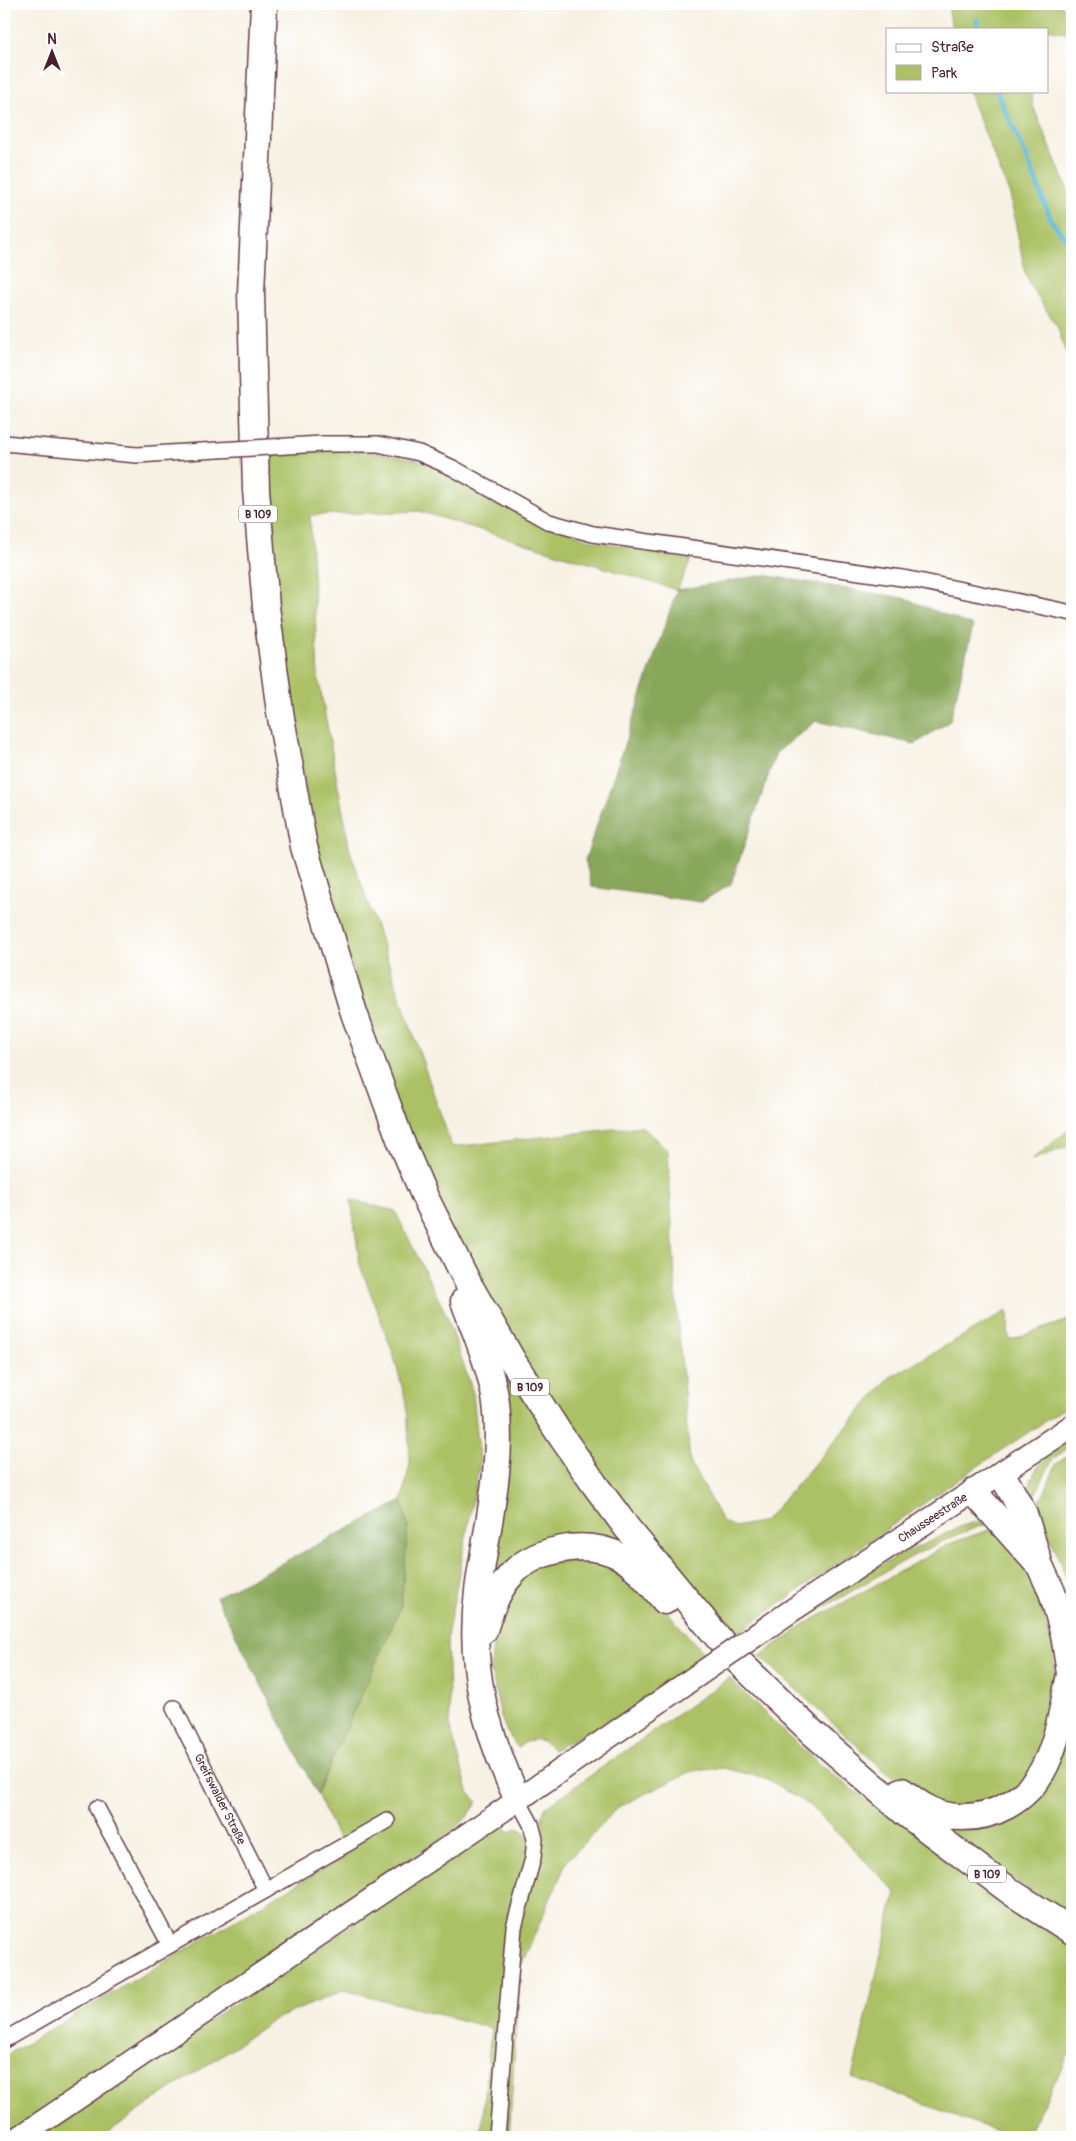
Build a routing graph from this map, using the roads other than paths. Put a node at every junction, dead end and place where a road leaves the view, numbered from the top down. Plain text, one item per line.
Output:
1 (264, 4) edge
2 (4, 444) edge
3 (1072, 613) edge
4 (424, 1195) junction
5 (1072, 1426) edge
6 (1002, 1474) junction
7 (974, 1492) junction
8 (1040, 1566) junction
9 (722, 1643) junction
10 (477, 1668) junction
11 (1071, 1681) edge
12 (174, 1708) dead end
13 (814, 1734) junction
14 (518, 1800) junction
15 (97, 1808) dead end
16 (387, 1821) dead end
17 (266, 1890) junction
18 (1072, 1931) edge
19 (170, 1945) junction
20 (4, 2040) edge
21 (20, 2137) edge
22 (497, 2137) edge

1 - 4 highway, B 109
2 - 3 street, bridge
4 - 9 highway, B 109
4 - 10 highway
5 - 6 main road, Chausseestraße
6 - 7 main road, Chausseestraße
6 - 8 highway
7 - 8 highway
7 - 14 main road, Chausseestraße, bridge
8 - 11 highway
9 - 10 highway
9 - 13 highway, B 109
10 - 14 highway
11 - 13 highway
12 - 17 street, Greifswalder Straße
13 - 18 highway, B 109
14 - 21 main road, Chausseestraße
14 - 22 street
15 - 19 street
16 - 17 street
17 - 19 street
19 - 20 street

